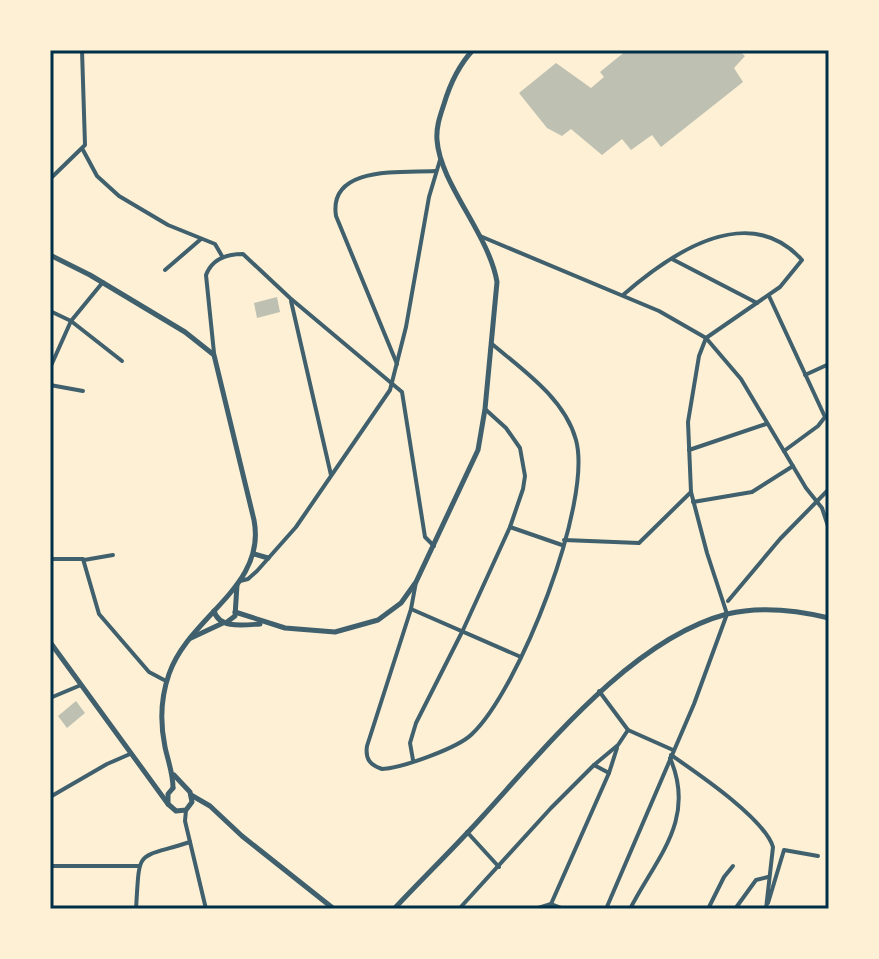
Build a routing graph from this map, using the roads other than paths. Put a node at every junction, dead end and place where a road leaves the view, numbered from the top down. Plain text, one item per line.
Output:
1 (82, 50) edge
2 (473, 50) edge
3 (83, 150) junction
4 (441, 158) junction
5 (436, 171) junction
6 (50, 179) edge
7 (480, 236) junction
8 (201, 239) junction
9 (50, 255) edge
10 (222, 257) junction
11 (672, 259) junction
12 (165, 270) dead end
13 (103, 282) junction
14 (623, 295) junction
15 (769, 296) junction
16 (290, 298) junction
17 (757, 303) junction
18 (50, 311) edge
19 (71, 321) junction
20 (706, 338) junction
21 (492, 344) junction
22 (214, 355) junction
23 (122, 361) dead end
24 (829, 364) edge
25 (398, 366) junction
26 (50, 368) edge
27 (805, 375) junction
28 (392, 384) junction
29 (50, 385) edge
30 (83, 391) dead end
31 (485, 409) junction
32 (766, 424) junction
33 (688, 450) junction
34 (784, 451) junction
35 (793, 466) junction
36 (331, 477) junction
37 (829, 489) edge
38 (691, 492) junction
39 (693, 502) junction
40 (816, 502) junction
41 (510, 527) junction
42 (829, 529) edge
43 (563, 542) junction
44 (434, 546) junction
45 (254, 554) junction
46 (113, 555) dead end
47 (268, 558) junction
48 (50, 559) edge
49 (84, 560) junction
50 (416, 582) junction
51 (239, 583) junction
52 (728, 601) dead end
53 (219, 603) junction
54 (411, 609) junction
55 (234, 610) junction
56 (214, 611) junction
57 (727, 614) junction
58 (829, 618) edge
59 (225, 623) junction
60 (265, 623) junction
61 (463, 630) junction
62 (190, 639) junction
63 (50, 642) edge
64 (521, 657) junction
65 (166, 681) junction
66 (82, 684) junction
67 (599, 691) junction
68 (50, 698) edge
69 (628, 730) junction
70 (618, 745) junction
71 (130, 754) junction
72 (672, 754) junction
73 (413, 760) junction
74 (594, 765) junction
75 (609, 773) junction
76 (173, 774) junction
77 (155, 786) junction
78 (184, 787) junction
79 (172, 790) junction
80 (191, 795) junction
81 (50, 797) edge
82 (203, 801) junction
83 (170, 807) junction
84 (188, 808) junction
85 (185, 821) junction
86 (467, 832) junction
87 (190, 842) junction
88 (818, 856) dead end
89 (50, 866) edge
90 (139, 866) junction
91 (733, 866) dead end
92 (499, 867) junction
93 (768, 877) junction
94 (551, 904) junction
95 (136, 909) edge
96 (206, 909) edge
97 (334, 909) edge
98 (394, 909) edge
99 (459, 909) edge
100 (535, 909) edge
101 (564, 909) edge
102 (606, 909) edge
103 (630, 909) edge
104 (708, 909) edge
105 (735, 909) edge
106 (766, 909) edge

1 - 3 street
2 - 4 street
3 - 6 street
3 - 8 street
4 - 5 street
4 - 7 street
5 - 25 street
5 - 25 street
7 - 14 street
7 - 21 street
8 - 10 street
8 - 12 street
9 - 13 street
10 - 16 street
10 - 22 street
11 - 14 street
11 - 15 street
11 - 17 street
13 - 19 street
13 - 22 street
14 - 20 street
15 - 17 street
15 - 27 street
16 - 28 street
16 - 36 street
17 - 20 street
18 - 19 street
19 - 23 street
19 - 26 street
20 - 32 street
20 - 33 street
21 - 31 street
21 - 43 street
22 - 45 street
24 - 27 street
25 - 28 street
27 - 34 street
28 - 36 street
28 - 44 street
29 - 30 street
31 - 41 street
31 - 44 street
32 - 33 street
32 - 34 street
33 - 38 street
34 - 35 street
35 - 39 street
35 - 40 street
36 - 47 street
37 - 40 street
38 - 39 street
38 - 43 street
39 - 57 street
40 - 42 street
40 - 52 street
41 - 43 street
41 - 61 street
43 - 64 street
44 - 50 street
45 - 47 street
45 - 51 street
46 - 49 street
47 - 51 street
48 - 49 street
49 - 65 street
50 - 54 street
50 - 60 street
51 - 53 street
51 - 55 street
53 - 55 street
53 - 56 street
54 - 61 street
54 - 73 street
55 - 59 street
55 - 60 street
56 - 59 street
56 - 62 street
57 - 58 street
57 - 67 street
57 - 72 street
59 - 60 street
59 - 62 street
61 - 64 street
61 - 73 street
62 - 65 street
63 - 66 street
64 - 73 street
65 - 76 street
66 - 68 street
66 - 71 street
67 - 69 street
67 - 86 street
69 - 70 street
69 - 72 street
70 - 74 street
70 - 75 street
71 - 77 street
71 - 81 street
72 - 93 street
72 - 102 street
72 - 103 street
74 - 75 street
74 - 92 street
75 - 94 street
76 - 78 street
76 - 79 street
77 - 79 street
77 - 83 street
78 - 79 street
78 - 80 street
79 - 83 street
80 - 82 street
80 - 84 street
82 - 84 street
82 - 97 street
83 - 84 street
83 - 85 street
84 - 85 street
85 - 87 street
86 - 92 street
86 - 98 street
87 - 90 street
87 - 96 street
88 - 106 street
89 - 90 street
90 - 95 street
91 - 104 street
92 - 99 street
93 - 105 street
93 - 106 street
94 - 100 street
94 - 101 street

